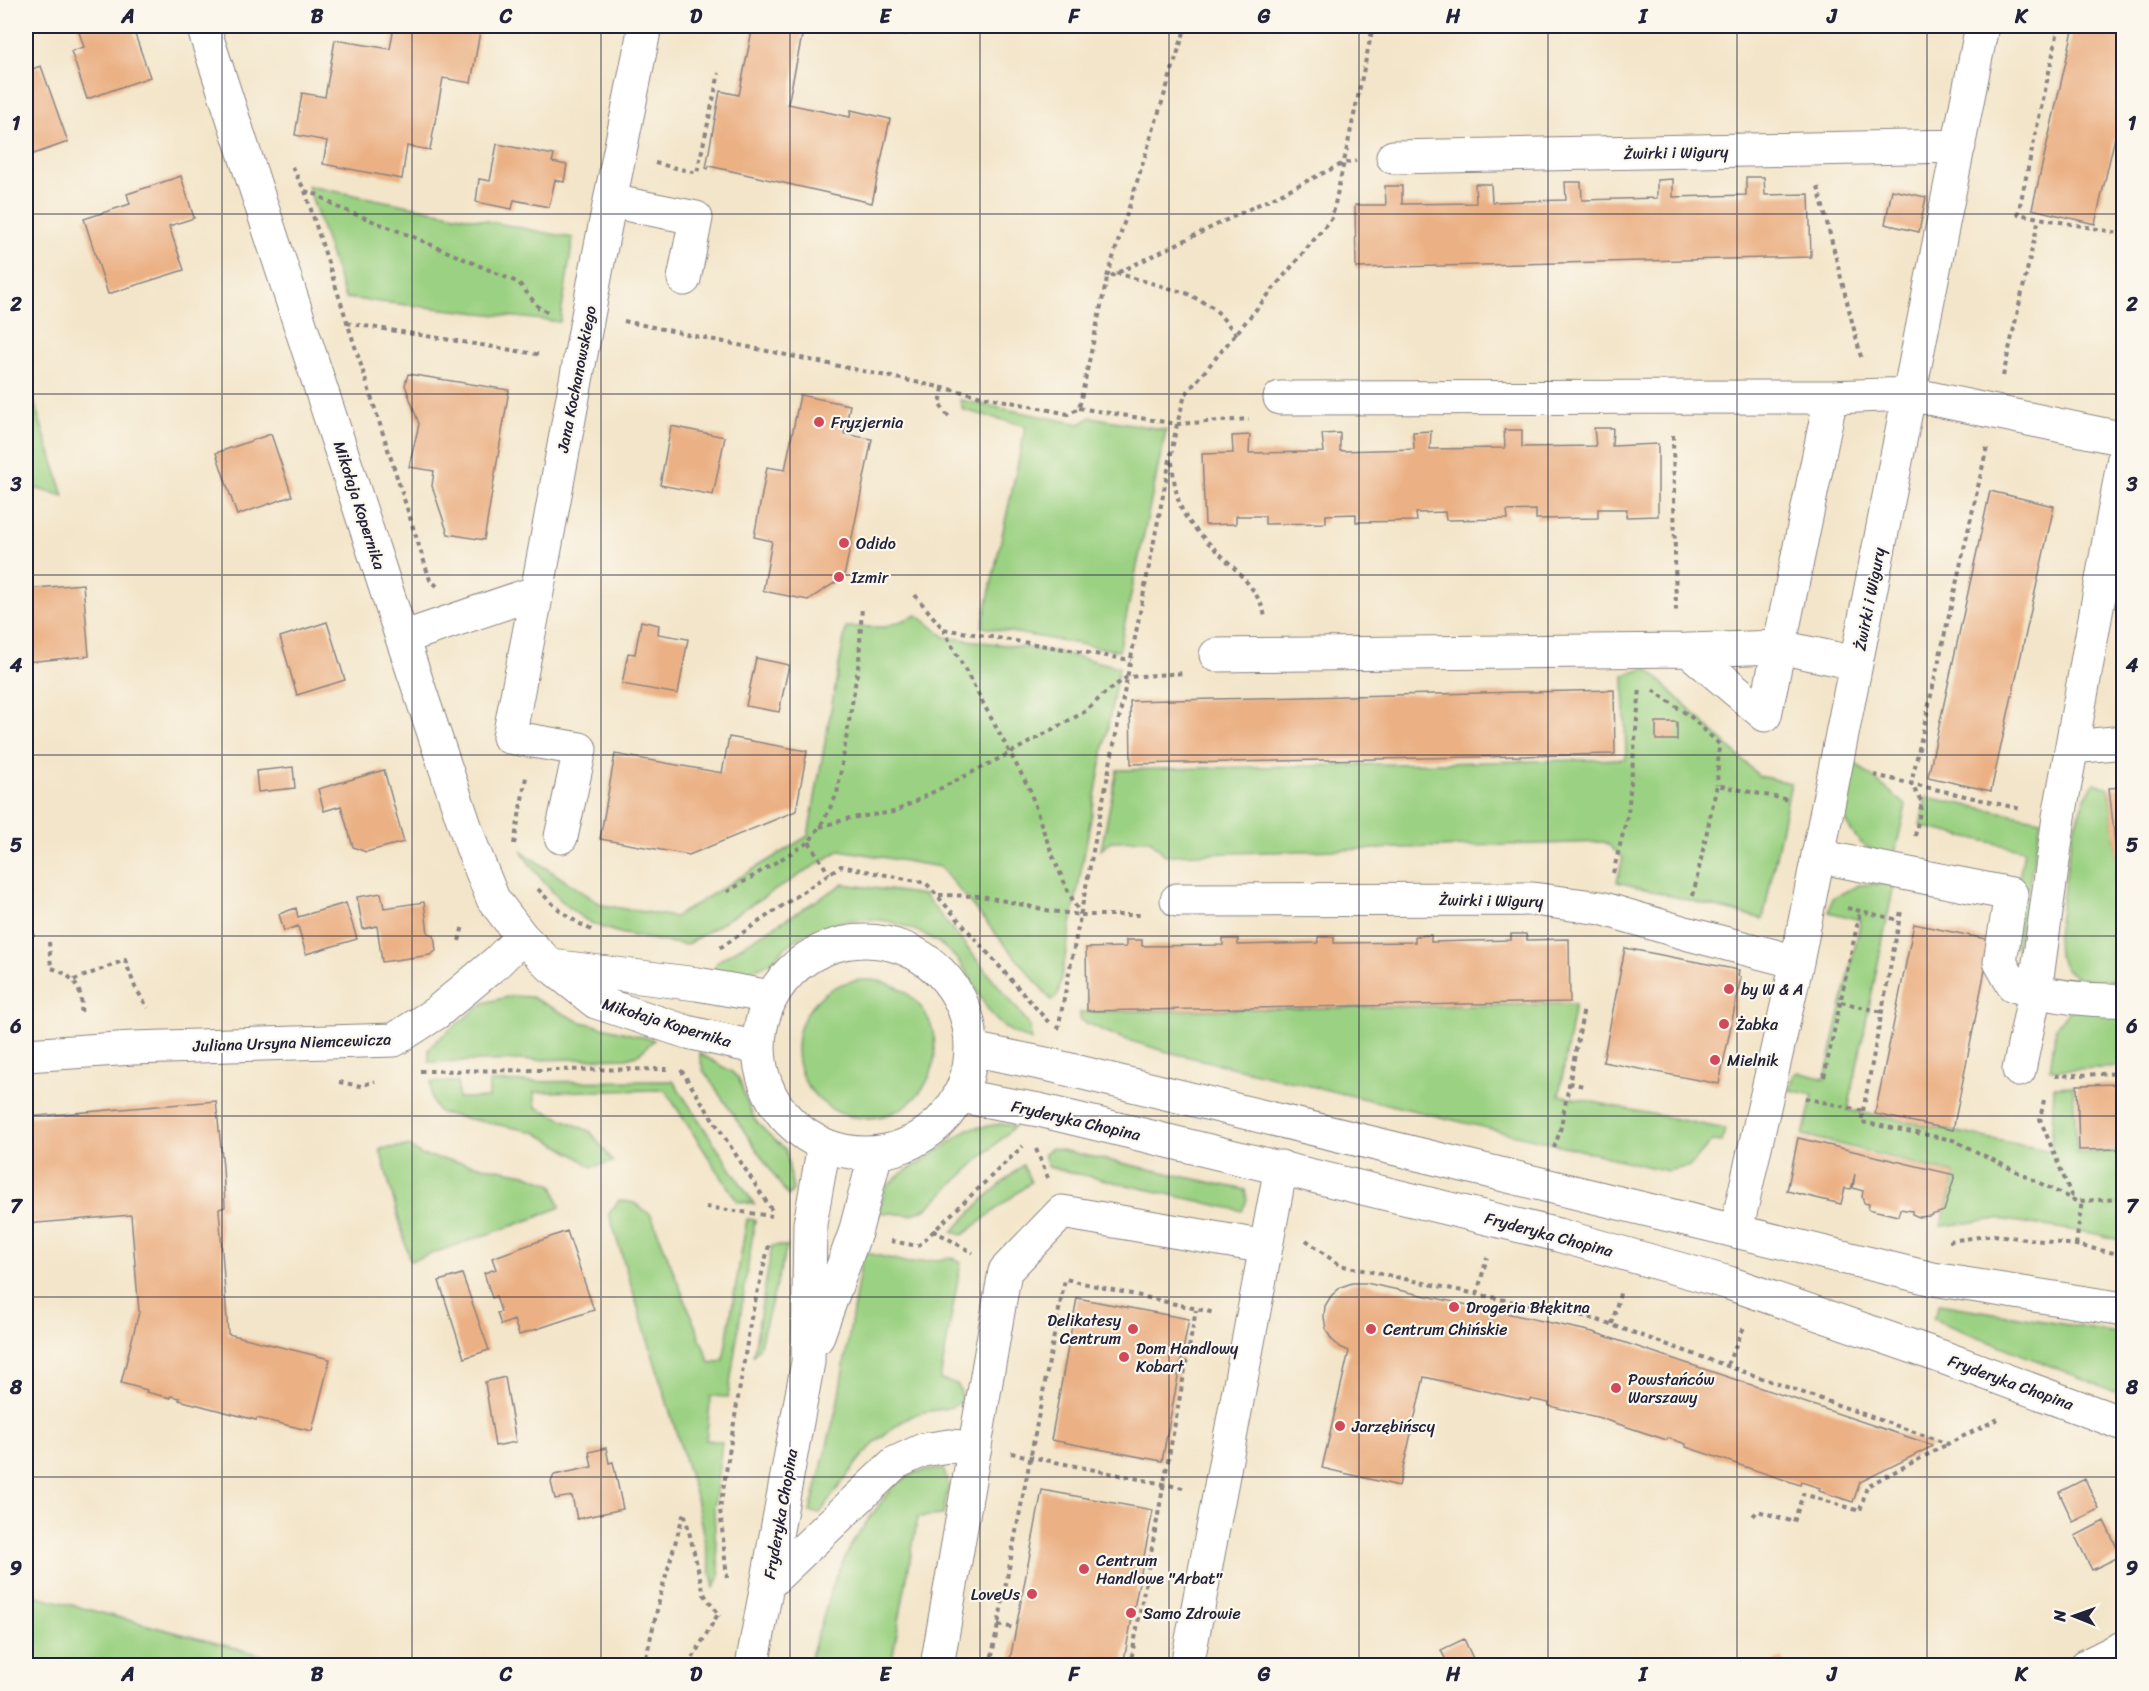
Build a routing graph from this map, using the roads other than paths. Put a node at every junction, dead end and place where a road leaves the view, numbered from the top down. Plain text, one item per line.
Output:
1 (203, 26) edge
2 (645, 26) edge
3 (1982, 26) edge
4 (1959, 146) junction
5 (1393, 157) road end
6 (610, 201) junction
7 (684, 279) dead end
8 (1910, 394) junction
9 (1831, 397) junction
10 (1280, 398) road end
11 (2124, 439) edge
12 (2124, 458) edge
13 (537, 592) junction
14 (402, 638) junction
15 (1779, 647) junction
16 (1682, 650) junction
17 (1216, 655) road end
18 (1856, 663) junction
19 (2124, 742) edge
20 (2073, 747) junction
21 (561, 837) dead end
22 (1818, 854) junction
23 (1177, 900) road end
24 (522, 937) junction
25 (1797, 962) junction
26 (551, 966) junction
27 (2035, 992) junction
28 (771, 997) junction
29 (2124, 1000) edge
30 (758, 1048) junction
31 (971, 1049) junction
32 (26, 1055) edge
33 (2034, 1073) road end
34 (959, 1096) junction
35 (824, 1145) junction
36 (876, 1153) junction
37 (1281, 1167) junction
38 (1736, 1231) junction
39 (1266, 1247) junction
40 (2124, 1309) edge
41 (808, 1362) junction
42 (2124, 1424) edge
43 (975, 1448) junction
44 (767, 1586) junction
45 (2124, 1647) edge
46 (752, 1665) edge
47 (937, 1665) edge
48 (1187, 1665) edge
49 (2086, 1665) edge

1 - 14 street, Mikołaja Kopernika
2 - 6 street, Jana Kochanowskiego
3 - 4 street, Żwirki i Wigury
4 - 5 street, Żwirki i Wigury
4 - 8 street, Żwirki i Wigury
6 - 7 street
6 - 13 street, Jana Kochanowskiego
8 - 9 street
8 - 11 street
8 - 18 street, Żwirki i Wigury
9 - 10 street
9 - 15 street
12 - 20 street
13 - 14 street
13 - 21 street, Jana Kochanowskiego
14 - 24 street, Mikołaja Kopernika
15 - 16 street, Żwirki i Wigury
15 - 16 street
15 - 18 street, Żwirki i Wigury
16 - 17 street, Żwirki i Wigury
18 - 22 street, Żwirki i Wigury
19 - 20 street
20 - 27 street
22 - 25 street, Żwirki i Wigury
22 - 27 street
23 - 25 street, Żwirki i Wigury
24 - 26 street, Mikołaja Kopernika
24 - 32 street, Juliana Ursyna Niemcewicza
25 - 38 street, Żwirki i Wigury
26 - 28 street, Mikołaja Kopernika
26 - 30 street, Mikołaja Kopernika
27 - 29 street
27 - 33 street
28 - 30 street
28 - 31 street
30 - 35 street
31 - 34 street
31 - 38 street
34 - 36 street
34 - 37 street, Fryderyka Chopina
35 - 36 street
35 - 41 street, Fryderyka Chopina
36 - 41 street, Fryderyka Chopina
37 - 39 street
37 - 42 street, Fryderyka Chopina
38 - 40 street
39 - 43 street
39 - 48 street
41 - 44 street, Fryderyka Chopina
43 - 44 street
43 - 47 street
44 - 46 street, Fryderyka Chopina
45 - 49 street

